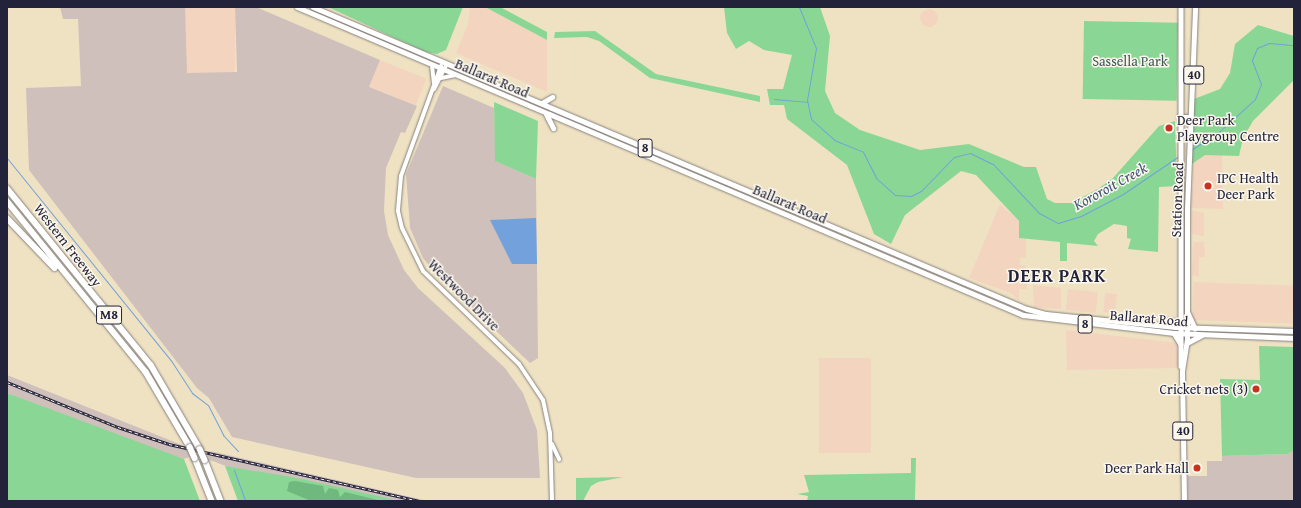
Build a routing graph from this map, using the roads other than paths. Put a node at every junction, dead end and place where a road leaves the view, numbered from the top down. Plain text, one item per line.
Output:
1 (297, 7) edge
2 (313, 7) edge
3 (1181, 7) edge
4 (1195, 7) edge
5 (445, 63) junction
6 (432, 65) junction
7 (442, 70) junction
8 (456, 75) junction
9 (441, 78) junction
10 (434, 84) junction
11 (434, 89) junction
12 (552, 97) dead end
13 (542, 103) junction
14 (562, 112) junction
15 (546, 114) junction
16 (1179, 117) junction
17 (1192, 117) junction
18 (562, 120) junction
19 (552, 128) dead end
20 (7, 183) edge
21 (7, 188) edge
22 (7, 201) edge
23 (24, 210) junction
24 (1180, 210) junction
25 (1187, 210) junction
26 (7, 218) edge
27 (970, 286) junction
28 (968, 292) junction
29 (82, 295) junction
30 (1187, 310) junction
31 (1183, 326) junction
32 (1195, 328) junction
33 (1294, 331) edge
34 (1174, 334) junction
35 (1181, 334) junction
36 (1187, 334) junction
37 (1202, 335) junction
38 (1294, 338) edge
39 (1184, 343) junction
40 (550, 435) junction
41 (559, 459) dead end
42 (212, 501) edge
43 (221, 501) edge
44 (552, 501) edge
45 (1184, 501) edge

1 - 6 highway, Ballarat Road / 8
2 - 5 highway, Ballarat Road / 8
3 - 16 main road, Station Road / 40
4 - 17 main road, Station Road / 40
5 - 7 main road, Westwood Drive
5 - 13 highway, Ballarat Road / 8
6 - 7 highway, Ballarat Road / 8
6 - 10 main road
7 - 8 highway, Ballarat Road / 8
7 - 9 main road, Westwood Drive
7 - 10 main road, Westwood Drive
8 - 9 main road
8 - 15 highway, Ballarat Road / 8
9 - 11 main road, Westwood Drive
10 - 11 main road, Westwood Drive
11 - 40 main road, Westwood Drive
12 - 13 highway
13 - 14 highway, Ballarat Road / 8
14 - 18 highway
14 - 27 highway, Ballarat Road / 8
15 - 18 highway, Ballarat Road / 8
15 - 19 highway
16 - 17 main road
16 - 24 main road, Station Road / 40
17 - 25 main road, Station Road / 40
18 - 28 highway, Ballarat Road / 8
20 - 23 highway
21 - 23 highway, Western Freeway / M8
22 - 29 highway, Western Freeway / M8
23 - 43 highway, Western Freeway / M8, bridge
24 - 25 main road
24 - 31 main road, Station Road / 40
25 - 30 main road, Station Road / 40
26 - 29 highway
27 - 28 highway
27 - 31 highway, Ballarat Road / 8
28 - 34 highway, Ballarat Road / 8
29 - 42 highway, Western Freeway / M8, bridge
30 - 31 main road, Station Road / 40
30 - 32 main road
31 - 32 highway, Ballarat Road / 8
31 - 35 main road, Station Road / 40
31 - 36 main road, Station Road / 40
32 - 33 highway, Ballarat Road / 8
34 - 35 highway, Ballarat Road / 8
34 - 39 main road
35 - 36 highway, Ballarat Road / 8
35 - 39 main road, Station Road / 40
36 - 37 highway, Ballarat Road / 8
36 - 39 main road, Station Road / 40
37 - 38 highway, Ballarat Road / 8
37 - 39 main road
39 - 45 main road, Station Road / 40
40 - 41 main road
40 - 44 main road, Westwood Drive

